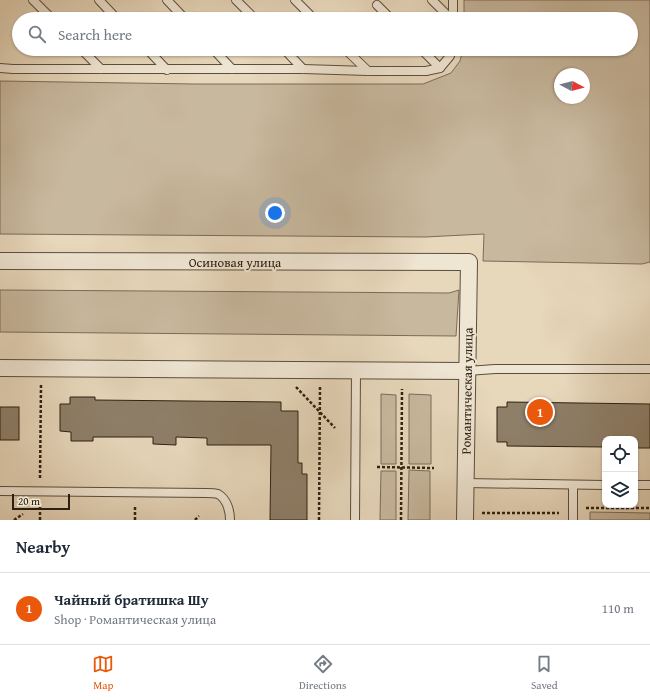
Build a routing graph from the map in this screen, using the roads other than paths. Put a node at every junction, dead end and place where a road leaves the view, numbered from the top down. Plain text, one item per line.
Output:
1 (33, 0) edge
2 (99, 0) edge
3 (167, 0) edge
4 (236, 0) edge
5 (295, 0) edge
6 (432, 0) edge
7 (453, 0) edge
8 (377, 5) dead end
9 (45, 12) edge
10 (110, 12) edge
11 (178, 12) edge
12 (248, 12) edge
13 (307, 12) edge
14 (384, 12) edge
15 (445, 12) edge
16 (452, 12) edge
17 (88, 56) edge
18 (153, 56) edge
19 (220, 56) edge
20 (291, 56) edge
21 (352, 56) edge
22 (428, 56) edge
23 (450, 56) edge
24 (0, 68) edge
25 (440, 68) junction
26 (101, 69) junction
27 (232, 69) junction
28 (303, 69) junction
29 (166, 70) junction
30 (368, 71) junction
31 (0, 261) edge
32 (469, 262) joint
33 (0, 368) edge
34 (650, 369) edge
35 (356, 370) junction
36 (467, 371) junction
37 (465, 483) junction
38 (573, 485) junction
39 (602, 485) edge
40 (638, 485) edge
41 (650, 485) edge
42 (0, 491) edge
43 (470, 516) edge
44 (230, 520) edge
45 (355, 520) edge
46 (573, 520) edge

1 - 9 lane
2 - 10 lane
3 - 11 lane
4 - 12 lane
5 - 13 lane
6 - 15 lane
7 - 16 lane
8 - 14 lane
17 - 26 lane
18 - 29 lane
19 - 27 lane
20 - 28 lane
21 - 30 lane
22 - 25 lane
23 - 25 lane
24 - 26 lane
25 - 30 lane
26 - 29 lane
27 - 28 lane
27 - 29 lane
28 - 30 lane
31 - 32 street, Осиновая улица
32 - 36 street, Романтическая улица
33 - 35 street
34 - 36 lane
35 - 36 street
35 - 45 lane
36 - 37 street, Романтическая улица
37 - 38 lane
37 - 43 street, Романтическая улица
38 - 39 lane
38 - 46 lane
40 - 41 lane
42 - 44 lane

